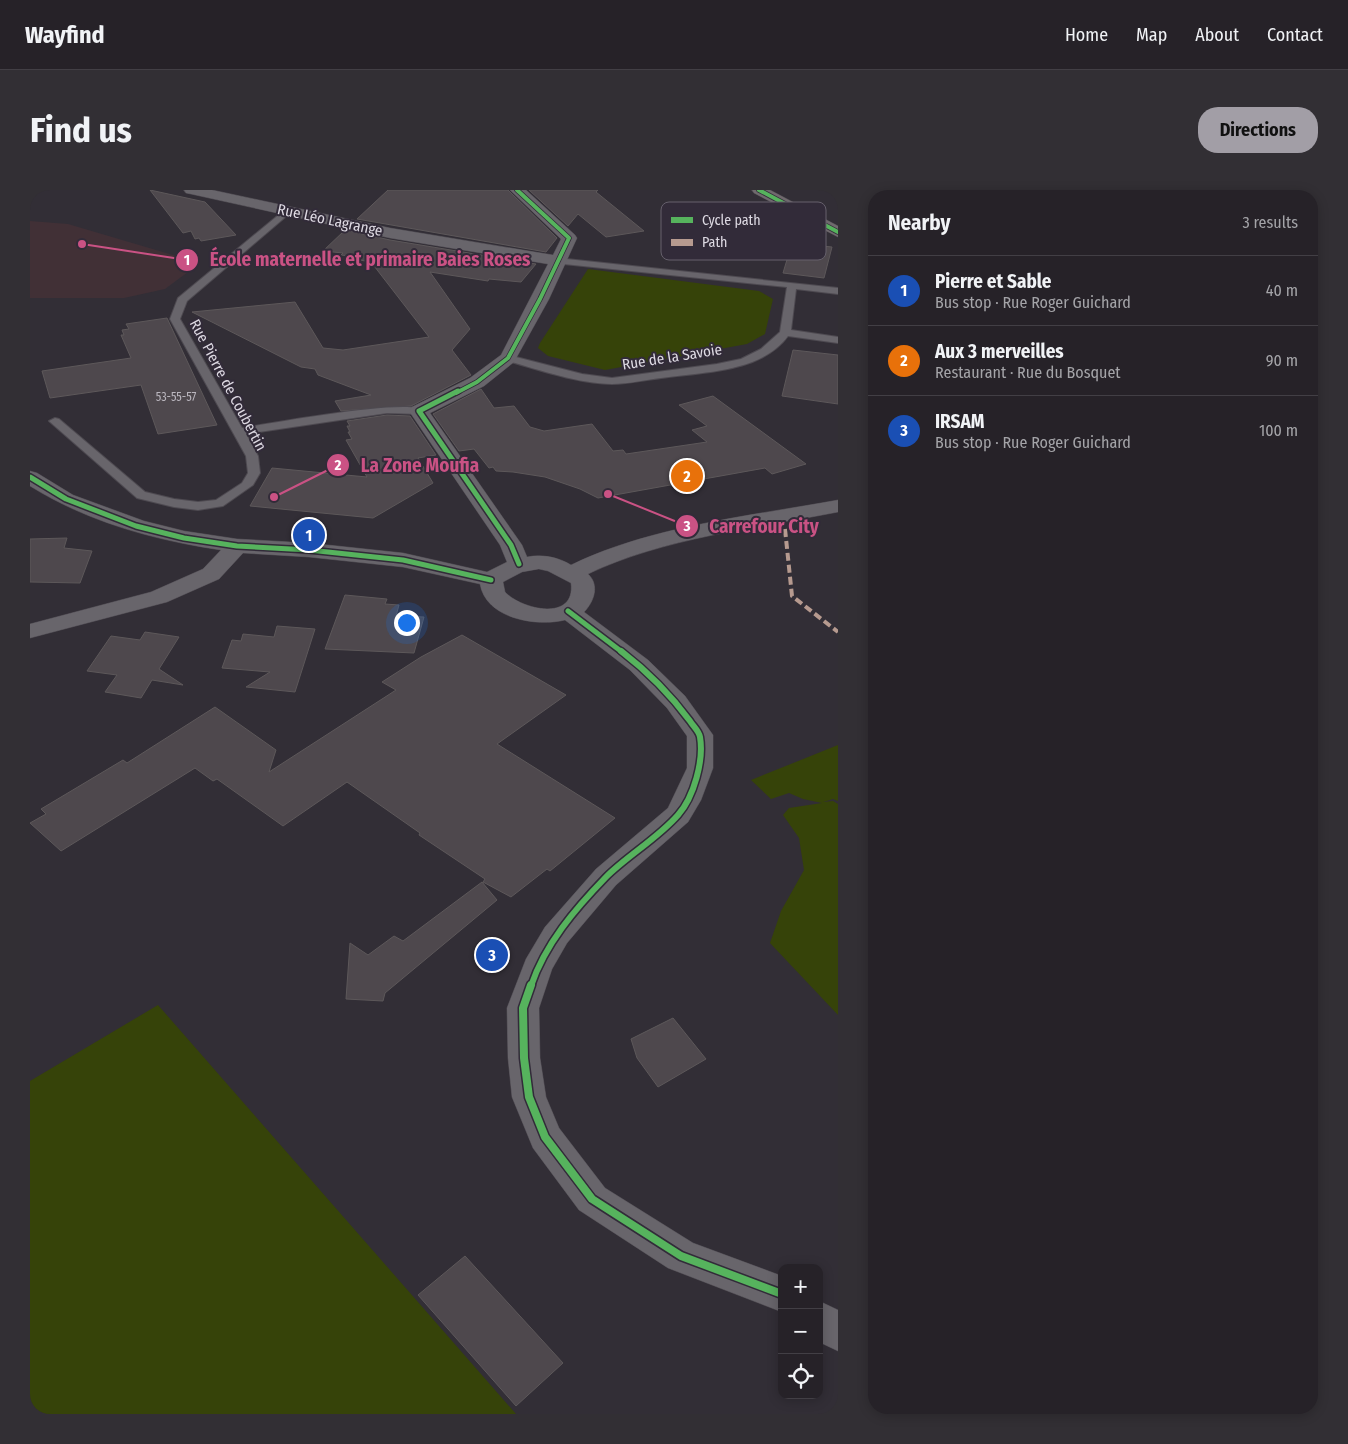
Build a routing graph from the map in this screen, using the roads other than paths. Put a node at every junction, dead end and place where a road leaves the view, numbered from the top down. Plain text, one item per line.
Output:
1 (191, 190) edge
2 (517, 190) edge
3 (758, 190) edge
4 (784, 190) edge
5 (781, 202) edge
6 (808, 202) edge
7 (287, 210) junction
8 (826, 211) edge
9 (838, 217) edge
10 (826, 226) edge
11 (838, 232) edge
12 (558, 262) junction
13 (792, 285) junction
14 (838, 291) edge
15 (785, 332) junction
16 (838, 340) edge
17 (508, 358) junction
18 (419, 411) junction
19 (55, 421) dead end
20 (239, 432) junction
21 (30, 477) edge
22 (838, 506) edge
23 (237, 546) junction
24 (520, 564) junction
25 (572, 573) junction
26 (491, 580) junction
27 (568, 611) junction
28 (30, 631) edge
29 (778, 1292) edge
30 (823, 1322) edge
31 (838, 1332) edge

1 - 7 street, Rue Léo Lagrange
2 - 12 street
3 - 5 street
4 - 6 street
7 - 12 street, Rue Léo Lagrange
7 - 20 lane, Rue Pierre de Coubertin
8 - 9 street
10 - 11 street
12 - 13 lane
12 - 17 street
13 - 14 lane
13 - 15 lane
15 - 16 lane
15 - 17 lane, Rue de la Savoie
17 - 18 street
18 - 20 lane
18 - 24 street
19 - 20 lane, Rue Pierre de Coubertin
21 - 23 street
22 - 25 street
23 - 26 street
23 - 28 street
24 - 25 street
24 - 26 street
25 - 27 street
26 - 27 street
27 - 29 street
30 - 31 street

